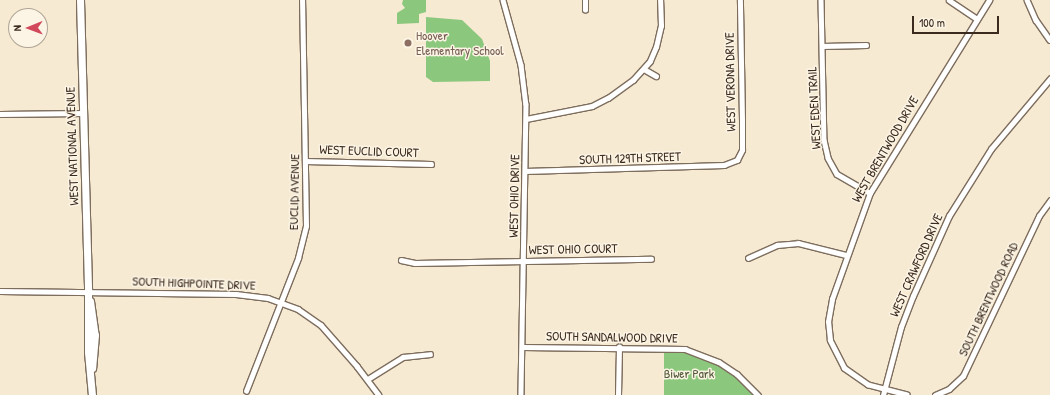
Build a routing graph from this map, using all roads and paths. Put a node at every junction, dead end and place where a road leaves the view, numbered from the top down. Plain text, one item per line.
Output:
1 (80, 0) edge
2 (302, 0) edge
3 (503, 0) edge
4 (585, 0) edge
5 (660, 0) edge
6 (740, 0) edge
7 (821, 0) edge
8 (949, 0) edge
9 (989, 0) edge
10 (1027, 0) edge
11 (585, 10) dead end
12 (976, 18) junction
13 (1050, 40) edge
14 (866, 45) dead end
15 (822, 46) junction
16 (644, 69) junction
17 (656, 76) dead end
18 (1050, 79) edge
19 (0, 114) edge
20 (83, 114) junction
21 (526, 119) junction
22 (305, 161) junction
23 (735, 162) joint
24 (431, 164) dead end
25 (525, 171) junction
26 (870, 193) junction
27 (1050, 201) edge
28 (846, 255) junction
29 (748, 258) dead end
30 (651, 259) dead end
31 (401, 260) dead end
32 (524, 261) junction
33 (0, 291) edge
34 (88, 291) junction
35 (281, 302) junction
36 (523, 347) junction
37 (619, 347) junction
38 (430, 354) dead end
39 (368, 379) junction
40 (884, 389) junction
41 (246, 392) dead end
42 (92, 395) edge
43 (379, 395) edge
44 (521, 395) edge
45 (618, 395) edge
46 (758, 395) edge
47 (883, 395) edge
48 (907, 395) edge
49 (935, 395) edge

1 - 20 main road, WEST NATIONAL AVENUE
2 - 22 street, EUCLID AVENUE
3 - 21 street, WEST OHIO DRIVE
4 - 11 street
5 - 16 street
6 - 23 street, WEST VERONA DRIVE
7 - 15 street, WEST EDEN TRAIL
8 - 12 street
9 - 12 street, WEST BRENTWOOD DRIVE
10 - 13 street
12 - 26 street, WEST BRENTWOOD DRIVE
14 - 15 street
15 - 26 street, WEST EDEN TRAIL
16 - 17 street
16 - 21 street
18 - 40 street, WEST CRAWFORD DRIVE
19 - 20 street
20 - 34 main road, WEST NATIONAL AVENUE
21 - 25 street, WEST OHIO DRIVE
22 - 24 street, WEST EUCLID COURT
22 - 35 street, EUCLID AVENUE
23 - 25 street, SOUTH 129TH STREET
25 - 32 street, WEST OHIO DRIVE
26 - 28 street, WEST BRENTWOOD DRIVE
27 - 49 street, SOUTH BRENTWOOD ROAD
28 - 29 street
28 - 40 street, WEST BRENTWOOD DRIVE
30 - 32 street, WEST OHIO COURT
31 - 32 street, WEST OHIO COURT
32 - 36 street, WEST OHIO DRIVE
33 - 34 street, SOUTH HIGHPOINTE DRIVE
34 - 35 street, SOUTH HIGHPOINTE DRIVE
34 - 42 main road, WEST NATIONAL AVENUE
35 - 39 street, SOUTH HIGHPOINTE DRIVE
35 - 41 street, EUCLID AVENUE
36 - 37 street, SOUTH SANDALWOOD DRIVE
36 - 44 street, WEST OHIO DRIVE
37 - 45 street
37 - 46 street, SOUTH SANDALWOOD DRIVE
38 - 39 street
39 - 43 street, SOUTH HIGHPOINTE DRIVE
40 - 47 street, WEST CRAWFORD DRIVE
40 - 48 street

